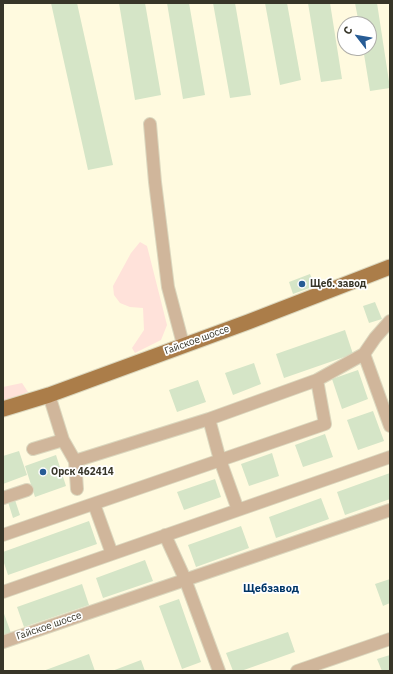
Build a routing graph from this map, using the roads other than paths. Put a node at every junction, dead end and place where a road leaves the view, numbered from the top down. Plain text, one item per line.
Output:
1 (150, 124) dead end
2 (390, 267) edge
3 (390, 321) edge
4 (183, 344) junction
5 (364, 354) junction
6 (317, 380) junction
7 (49, 395) junction
8 (3, 409) edge
9 (209, 418) junction
10 (390, 426) edge
11 (63, 440) junction
12 (34, 449) dead end
13 (390, 457) edge
14 (220, 460) junction
15 (76, 461) junction
16 (77, 488) dead end
17 (27, 490) dead end
18 (3, 498) edge
19 (94, 504) junction
20 (238, 510) junction
21 (390, 510) edge
22 (165, 535) junction
23 (3, 536) edge
24 (112, 554) junction
25 (185, 579) junction
26 (3, 592) edge
27 (390, 639) edge
28 (3, 642) edge
29 (305, 670) edge
30 (219, 671) edge

1 - 4 street
2 - 4 main road, Гайское шоссе
3 - 5 street
4 - 7 main road, Гайское шоссе
5 - 6 street
5 - 10 street
6 - 9 street
6 - 14 street
7 - 8 main road, Гайское шоссе
7 - 11 street
9 - 14 street
9 - 15 street
11 - 12 street
11 - 15 street
13 - 20 street
14 - 19 street
14 - 20 street
15 - 16 street
17 - 18 street
19 - 23 street
19 - 24 street
20 - 22 street
21 - 25 street, Гайское шоссе
22 - 24 street
22 - 25 street
24 - 26 street
25 - 28 street, Гайское шоссе
25 - 30 street
27 - 29 street

